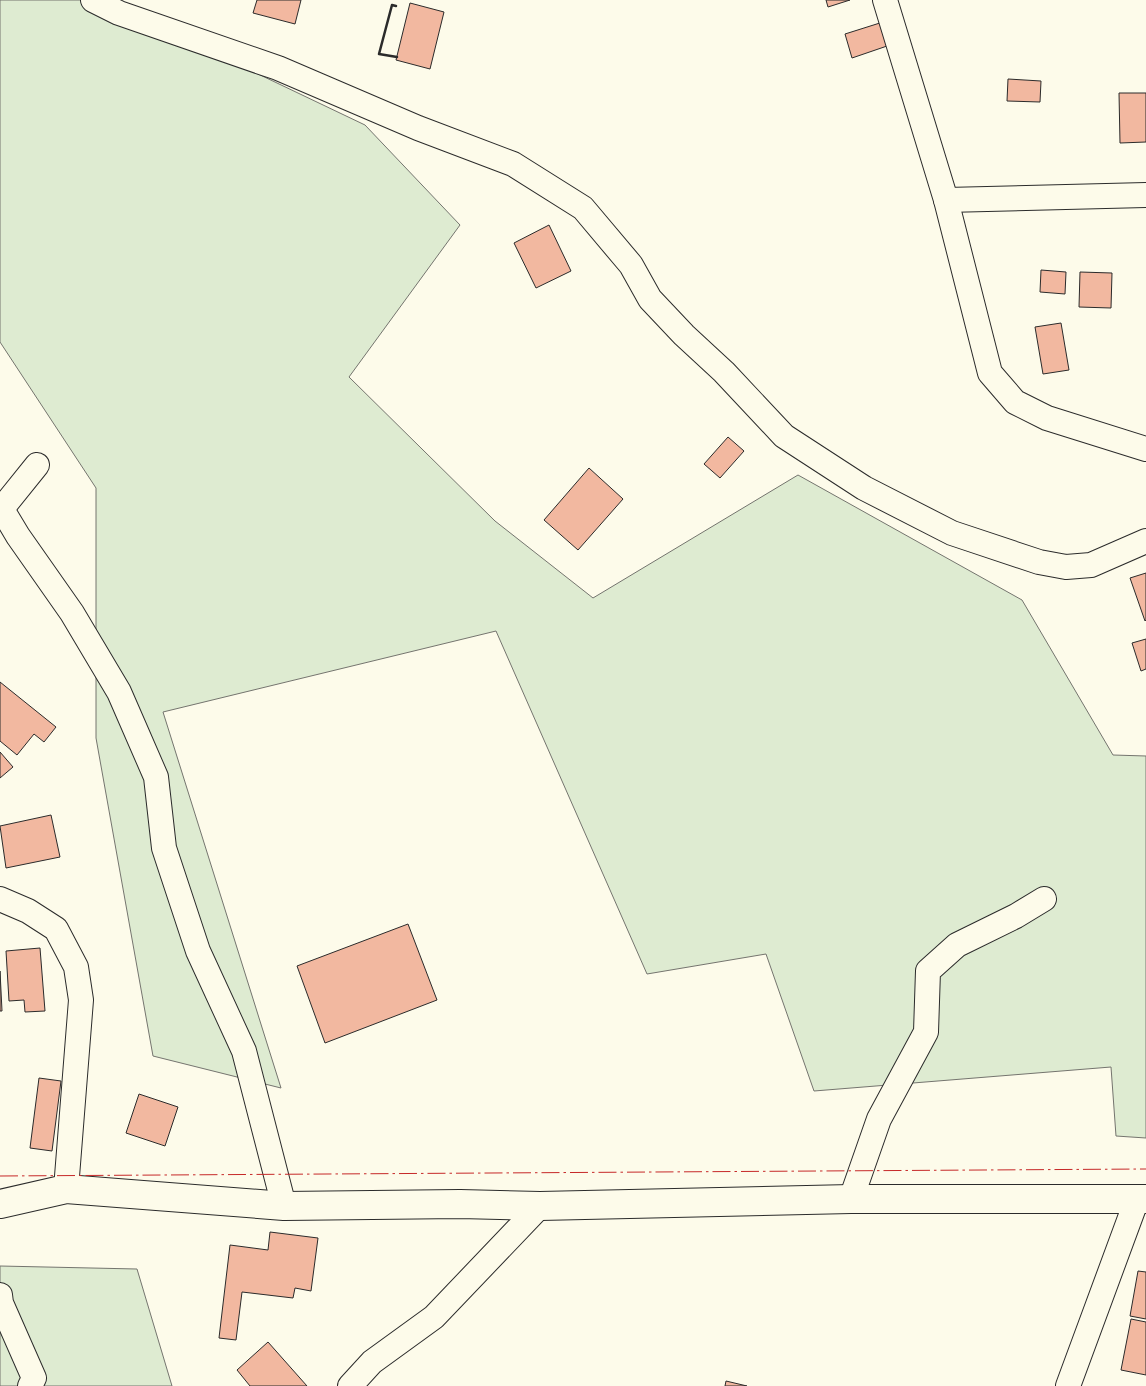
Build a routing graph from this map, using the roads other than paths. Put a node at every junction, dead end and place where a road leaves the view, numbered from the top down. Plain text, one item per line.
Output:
1 (93, 0) edge
2 (885, 0) edge
3 (1146, 195) edge
4 (946, 200) junction
5 (1146, 449) edge
6 (37, 465) dead end
7 (1, 508) edge
8 (1146, 541) edge
9 (0, 899) edge
10 (1044, 899) dead end
11 (66, 1189) junction
12 (851, 1199) junction
13 (1142, 1199) edge
14 (0, 1204) edge
15 (284, 1206) junction
16 (540, 1206) junction
17 (0, 1295) edge
18 (30, 1386) edge
19 (350, 1386) edge
20 (1068, 1386) edge

1 - 8 street
2 - 4 street
3 - 4 street
4 - 5 street
6 - 7 street
7 - 15 street
9 - 11 street
10 - 12 street
11 - 14 street
11 - 15 street
12 - 13 street
12 - 16 street
13 - 20 street
15 - 16 street
16 - 19 street
17 - 18 street

